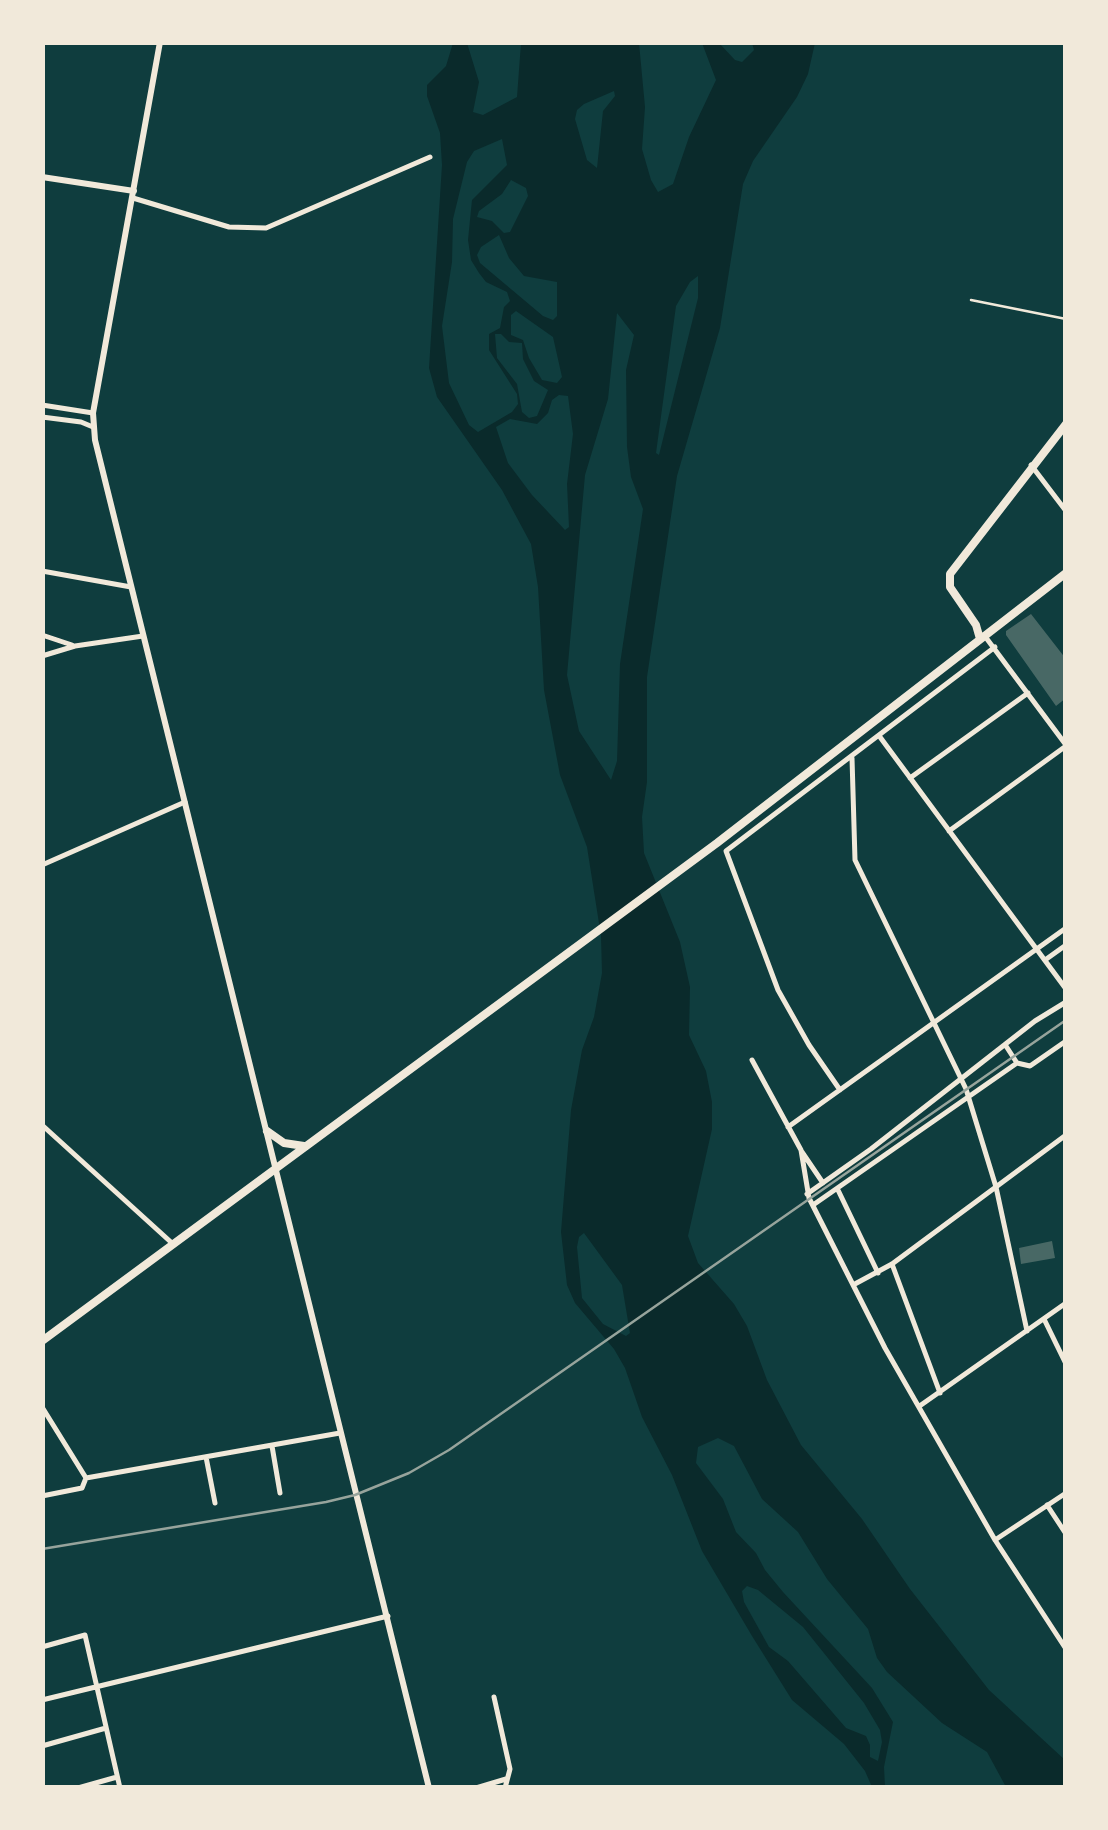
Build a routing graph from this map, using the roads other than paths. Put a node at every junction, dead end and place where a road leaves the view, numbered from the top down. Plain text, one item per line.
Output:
1 (160, 42) edge
2 (430, 157) dead end
3 (42, 177) edge
4 (133, 194) junction
5 (971, 300) dead end
6 (1066, 319) edge
7 (42, 405) edge
8 (94, 413) junction
9 (42, 417) edge
10 (1066, 424) edge
11 (93, 428) junction
12 (1031, 465) junction
13 (1066, 511) edge
14 (42, 570) edge
15 (1066, 573) edge
16 (131, 587) junction
17 (1005, 620) junction
18 (976, 625) junction
19 (42, 635) edge
20 (143, 636) junction
21 (982, 637) junction
22 (42, 643) edge
23 (75, 646) junction
24 (995, 646) junction
25 (44, 654) edge
26 (1028, 692) junction
27 (880, 737) junction
28 (1066, 746) edge
29 (852, 758) junction
30 (910, 778) junction
31 (184, 802) junction
32 (949, 831) junction
33 (42, 866) edge
34 (1066, 928) edge
35 (1066, 945) edge
36 (1036, 949) junction
37 (1045, 960) junction
38 (1066, 988) edge
39 (1066, 1002) edge
40 (934, 1024) junction
41 (1066, 1041) edge
42 (1006, 1046) junction
43 (752, 1060) dead end
44 (1017, 1064) junction
45 (962, 1080) junction
46 (840, 1090) junction
47 (968, 1096) junction
48 (42, 1126) edge
49 (788, 1127) junction
50 (267, 1131) junction
51 (1066, 1135) edge
52 (308, 1145) junction
53 (801, 1150) junction
54 (276, 1167) junction
55 (823, 1183) junction
56 (996, 1188) junction
57 (837, 1189) junction
58 (807, 1194) junction
59 (813, 1205) junction
60 (172, 1244) junction
61 (892, 1264) junction
62 (878, 1273) junction
63 (853, 1285) junction
64 (1066, 1303) edge
65 (1044, 1319) junction
66 (1027, 1331) junction
67 (42, 1341) edge
68 (1066, 1364) edge
69 (940, 1392) junction
70 (920, 1406) junction
71 (42, 1407) edge
72 (340, 1433) junction
73 (272, 1446) junction
74 (206, 1457) junction
75 (86, 1478) junction
76 (1066, 1492) edge
77 (280, 1493) dead end
78 (42, 1496) edge
79 (215, 1503) dead end
80 (1047, 1505) junction
81 (1066, 1534) edge
82 (996, 1540) junction
83 (388, 1616) junction
84 (42, 1647) edge
85 (1066, 1649) edge
86 (96, 1685) junction
87 (494, 1697) dead end
88 (42, 1700) edge
89 (106, 1728) junction
90 (42, 1746) edge
91 (117, 1777) junction
92 (508, 1778) junction
93 (78, 1788) edge
94 (120, 1788) edge
95 (429, 1788) edge
96 (476, 1788) edge
97 (505, 1788) edge

1 - 4 street
2 - 4 street
3 - 4 street
4 - 8 street
5 - 6 lane
7 - 8 street
8 - 11 street
9 - 11 street
10 - 12 main road
11 - 16 street
12 - 13 street
12 - 18 main road
14 - 16 street
15 - 17 main road
16 - 20 street
17 - 18 main road
17 - 21 main road
18 - 21 main road
19 - 23 street
20 - 23 street
20 - 31 street
21 - 24 street
21 - 52 main road
22 - 25 street
23 - 25 street
24 - 26 street
24 - 27 street
26 - 28 street
26 - 30 street
27 - 29 street
27 - 30 street
28 - 32 street
29 - 40 street
29 - 46 street
30 - 32 street
31 - 33 street
31 - 50 street
32 - 36 street
34 - 36 street
35 - 37 street
36 - 37 street
36 - 40 street
37 - 38 street
39 - 42 street
40 - 45 street
40 - 46 street
41 - 44 street
42 - 44 street
42 - 45 street
43 - 49 street
44 - 47 street
45 - 47 street
45 - 55 street
46 - 49 street
47 - 56 street
47 - 57 street
48 - 60 street
49 - 53 street
50 - 52 main road
50 - 54 street
51 - 56 street
52 - 54 main road
53 - 55 street
53 - 58 street
54 - 60 main road
54 - 72 street
55 - 58 street
56 - 61 street
56 - 66 street
57 - 59 street
57 - 62 street
58 - 59 street
59 - 63 street
60 - 67 main road
61 - 62 street
61 - 69 street
62 - 63 street
63 - 70 street
64 - 65 street
65 - 66 street
65 - 68 street
66 - 69 street
69 - 70 street
70 - 82 street
71 - 75 street
72 - 73 street
72 - 83 street
73 - 74 street
73 - 77 street
74 - 75 street
74 - 79 street
75 - 78 street
76 - 80 street
80 - 81 street
80 - 82 street
82 - 85 street
83 - 86 street
83 - 95 street
84 - 86 street
86 - 88 street
86 - 89 street
87 - 92 street
89 - 90 street
89 - 91 street
91 - 93 street
91 - 94 street
92 - 96 street
92 - 97 street

